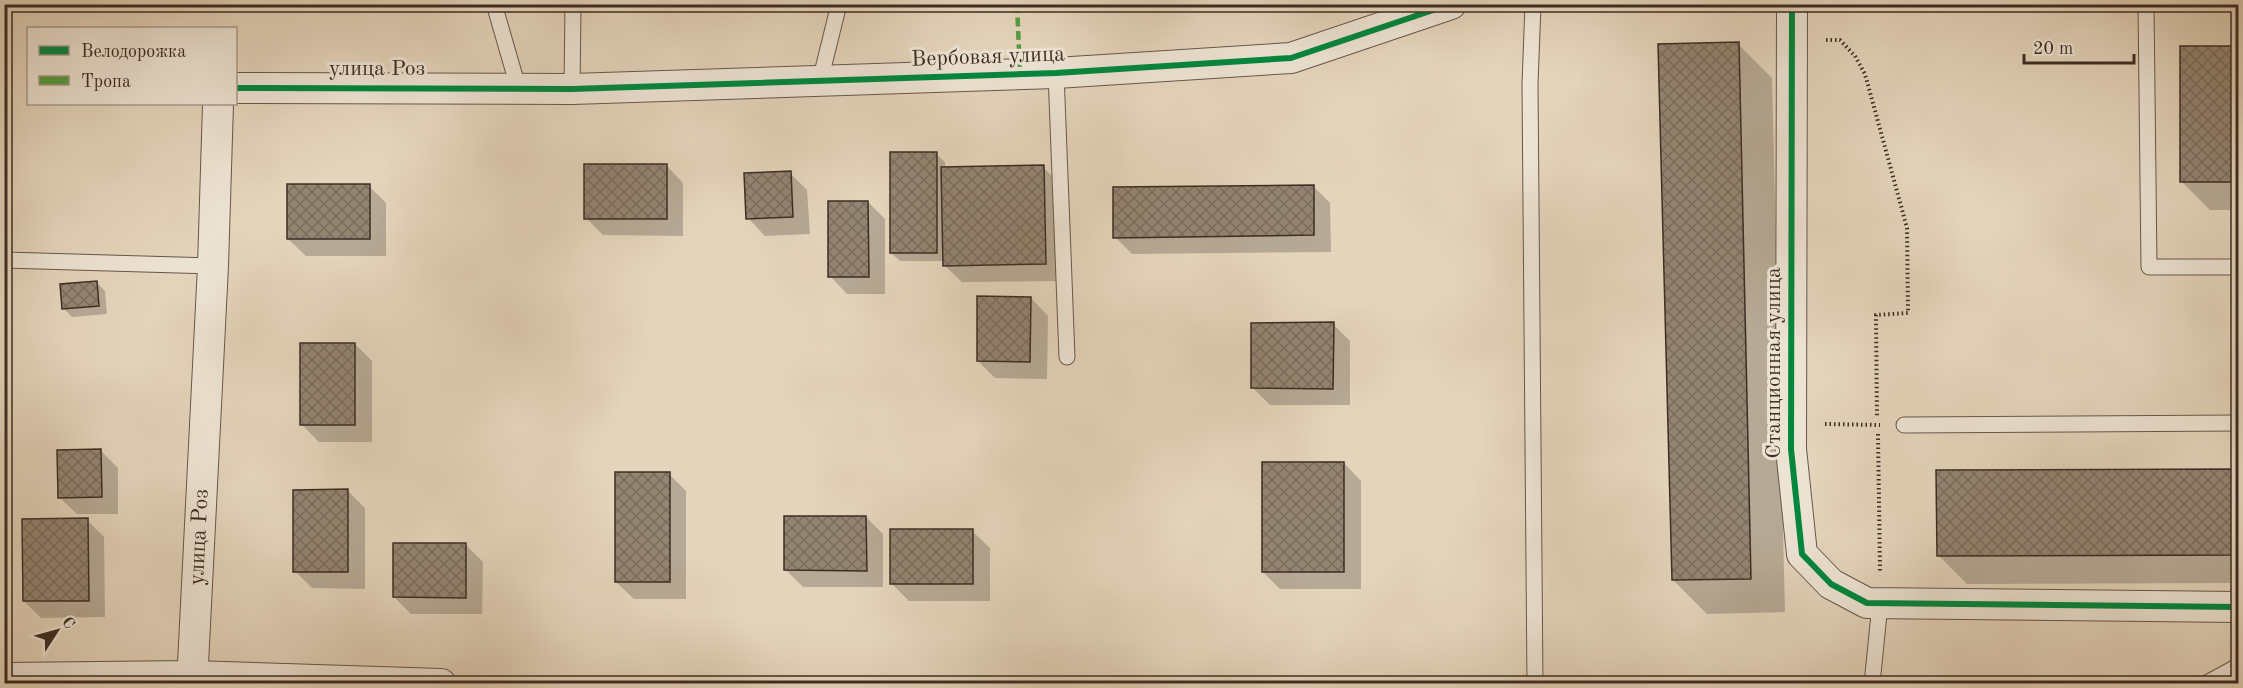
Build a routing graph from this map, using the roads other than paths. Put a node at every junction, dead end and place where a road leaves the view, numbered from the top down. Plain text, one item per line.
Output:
1 (494, 4) edge
2 (573, 4) edge
3 (839, 4) edge
4 (1533, 4) edge
5 (1792, 4) edge
6 (2146, 4) edge
7 (1450, 5) edge
8 (1056, 73) junction
9 (820, 81) junction
10 (518, 87) junction
11 (237, 88) edge
12 (572, 89) junction
13 (218, 105) edge
14 (4, 260) edge
15 (213, 266) junction
16 (2238, 267) edge
17 (1067, 357) dead end
18 (2238, 423) edge
19 (1904, 424) road end
20 (1880, 604) junction
21 (2238, 607) edge
22 (2238, 666) edge
23 (4, 678) edge
24 (192, 680) edge
25 (441, 684) edge
26 (1535, 684) edge
27 (1872, 684) edge
28 (2205, 684) edge

1 - 10 lane
2 - 12 lane
3 - 9 lane
4 - 26 lane
5 - 20 street, Станционная улица
6 - 16 lane
7 - 8 street, Вербовая улица
8 - 9 street, Вербовая улица
8 - 17 lane
9 - 12 street, Вербовая улица
10 - 11 street, улица Роз
10 - 12 street, Вербовая улица
13 - 15 street, улица Роз
14 - 15 lane
15 - 24 street, улица Роз
18 - 19 lane
20 - 21 street, Станционная улица
20 - 27 lane
22 - 28 lane
23 - 24 street
24 - 25 street

